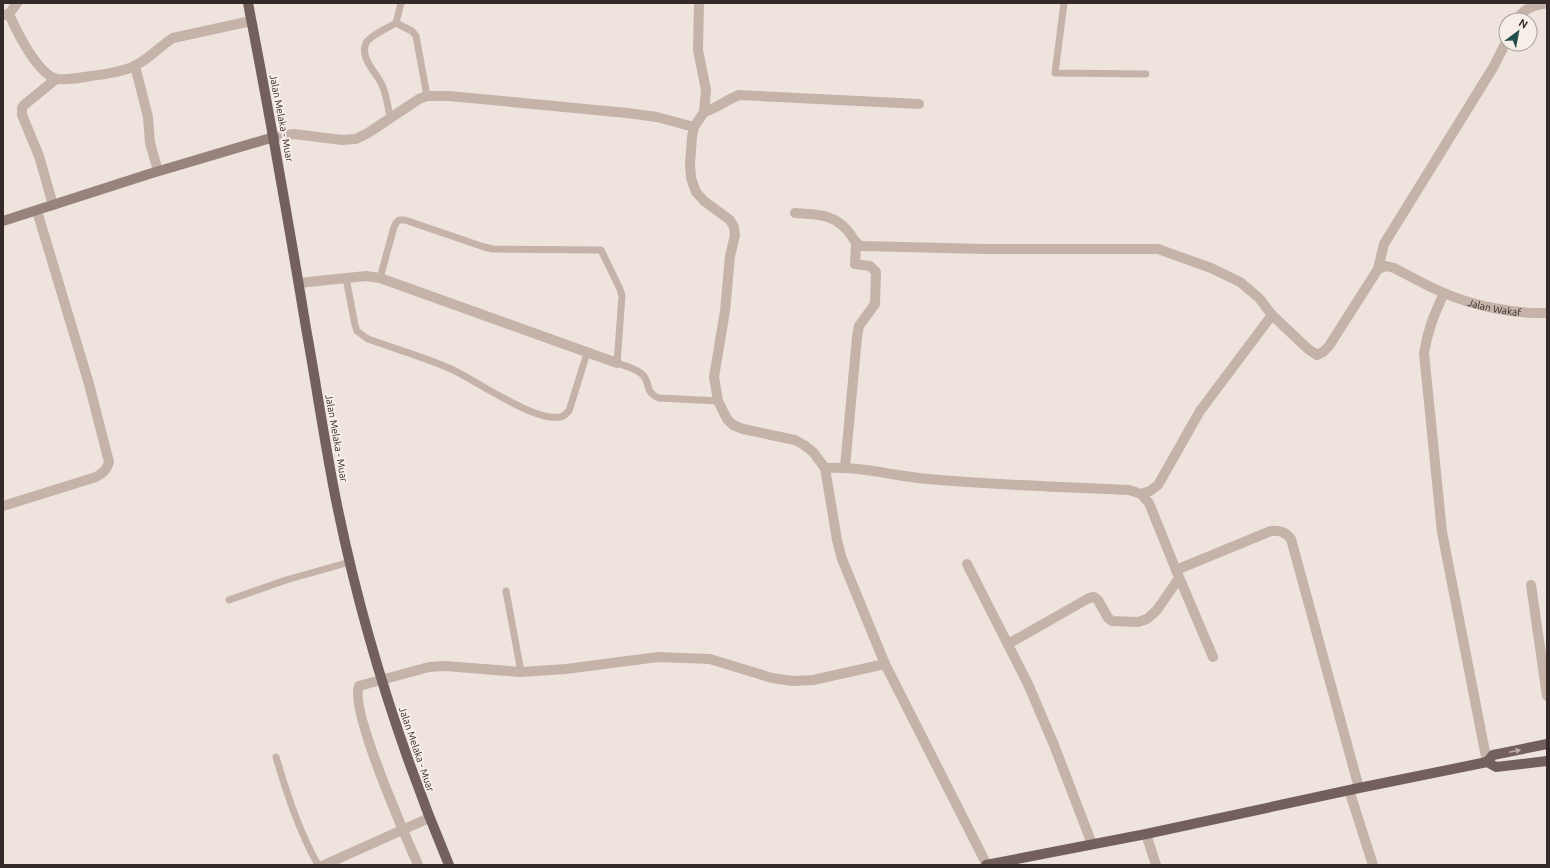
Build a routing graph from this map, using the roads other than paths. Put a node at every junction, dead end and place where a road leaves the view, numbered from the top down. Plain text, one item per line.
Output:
1 (17, 3) edge
2 (248, 3) edge
3 (401, 3) edge
4 (699, 3) edge
5 (1064, 3) edge
6 (1546, 3) edge
7 (1524, 12) edge
8 (6, 14) edge
9 (252, 22) junction
10 (396, 23) junction
11 (1501, 52) edge
12 (135, 66) junction
13 (1146, 74) dead end
14 (56, 79) junction
15 (427, 96) junction
16 (919, 104) dead end
17 (704, 112) junction
18 (390, 118) junction
19 (694, 127) junction
20 (274, 137) junction
21 (158, 171) junction
22 (53, 205) junction
23 (37, 211) junction
24 (795, 213) dead end
25 (3, 221) edge
26 (856, 244) junction
27 (1378, 269) junction
28 (346, 278) junction
29 (380, 278) junction
30 (299, 283) junction
31 (1444, 293) junction
32 (1547, 313) edge
33 (1272, 315) junction
34 (587, 353) junction
35 (617, 363) junction
36 (718, 401) junction
37 (846, 467) junction
38 (825, 468) junction
39 (1141, 494) junction
40 (3, 506) edge
41 (350, 562) junction
42 (967, 564) dead end
43 (1178, 574) junction
44 (1531, 585) dead end
45 (506, 591) dead end
46 (229, 600) dead end
47 (1008, 644) junction
48 (1213, 657) dead end
49 (885, 664) junction
50 (521, 672) junction
51 (382, 680) junction
52 (1547, 696) edge
53 (1547, 744) edge
54 (276, 757) dead end
55 (1547, 761) edge
56 (1487, 762) junction
57 (1354, 789) junction
58 (429, 818) junction
59 (403, 829) junction
60 (1146, 834) junction
61 (1092, 844) junction
62 (318, 865) edge
63 (324, 865) edge
64 (418, 865) edge
65 (449, 865) edge
66 (987, 865) edge
67 (1156, 865) edge
68 (1373, 865) edge

1 - 8 street
2 - 9 main road, Jalan Melaka - Muar
3 - 10 lane
4 - 17 street
5 - 13 lane
6 - 7 street
8 - 14 street
9 - 12 street
9 - 20 main road, Jalan Melaka - Muar
10 - 15 lane
10 - 18 lane
11 - 27 street
12 - 14 street
12 - 21 street
14 - 22 street
15 - 18 street
15 - 19 street
16 - 17 street
17 - 19 street
18 - 20 street
19 - 36 street
20 - 21 street
20 - 30 main road, Jalan Melaka - Muar
21 - 22 street
22 - 23 street
23 - 25 street
23 - 40 street
24 - 26 street
26 - 33 street
26 - 37 street
27 - 31 street, Jalan Wakaf
27 - 33 street
28 - 29 street
28 - 30 street
28 - 34 lane
29 - 34 street
29 - 35 lane
30 - 41 main road, Jalan Melaka - Muar
31 - 32 street, Jalan Wakaf
31 - 56 street
33 - 39 street
34 - 35 street
35 - 36 lane
36 - 38 street
37 - 38 street
37 - 39 street
38 - 49 street
39 - 43 street
41 - 46 lane
41 - 51 main road, Jalan Melaka - Muar
42 - 47 street
43 - 47 street
43 - 48 street
43 - 57 street
44 - 52 street
45 - 50 lane
47 - 61 street
49 - 50 street
49 - 66 street
50 - 51 street
51 - 58 main road, Jalan Melaka - Muar
51 - 59 street
56 -> 53 main road
54 - 62 lane
55 - 56 main road
56 - 57 main road
57 - 60 main road
57 - 68 street
58 - 59 street
58 - 65 main road, Jalan Melaka - Muar
59 - 63 street
59 - 64 street
60 - 61 main road
60 - 67 street
61 - 66 main road

